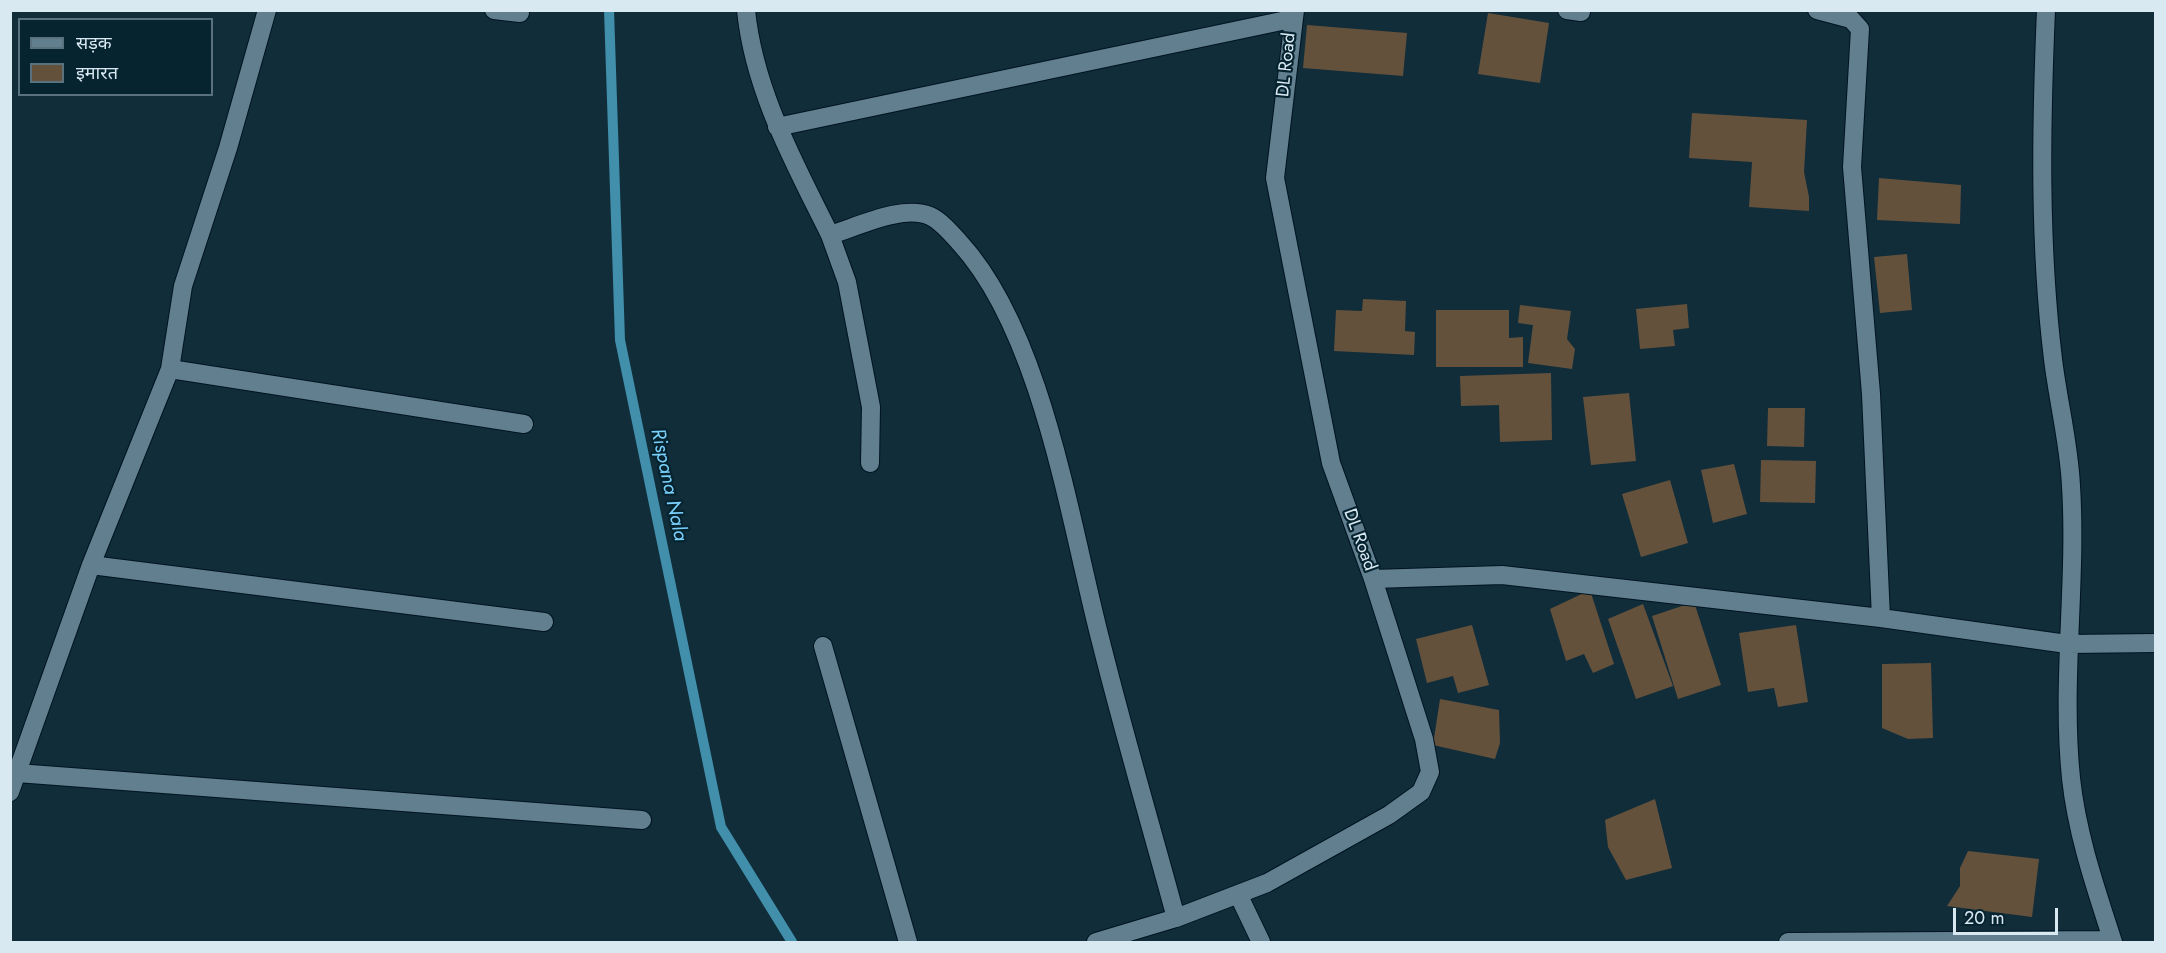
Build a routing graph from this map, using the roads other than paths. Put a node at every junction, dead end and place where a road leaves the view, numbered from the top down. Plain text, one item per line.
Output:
1 (267, 10) edge
2 (494, 10) edge
3 (746, 10) edge
4 (1817, 10) edge
5 (2046, 10) edge
6 (520, 14) dead end
7 (1293, 15) edge
8 (777, 127) junction
9 (830, 235) junction
10 (170, 369) junction
11 (524, 424) dead end
12 (870, 463) dead end
13 (91, 565) junction
14 (1373, 579) junction
15 (1881, 618) junction
16 (544, 622) dead end
17 (2067, 644) junction
18 (2156, 644) edge
19 (823, 646) dead end
20 (17, 773) junction
21 (10, 792) edge
22 (642, 820) dead end
23 (1238, 894) junction
24 (1176, 918) junction
25 (2113, 941) edge
26 (908, 942) edge
27 (1096, 942) edge
28 (1261, 942) edge
29 (1788, 942) edge

1 - 10 street
2 - 6 street
3 - 8 street
4 - 15 street
5 - 17 street
7 - 8 street
7 - 14 street, DL Road
8 - 9 street
9 - 12 street
9 - 24 street
10 - 11 street
10 - 13 street
13 - 16 street
13 - 20 street
14 - 15 street
14 - 23 street, DL Road
15 - 17 street
17 - 18 street
17 - 25 street
19 - 26 street
20 - 21 street
20 - 22 street
23 - 24 street, DL Road
23 - 28 street
24 - 27 street, DL Road
25 - 29 street

